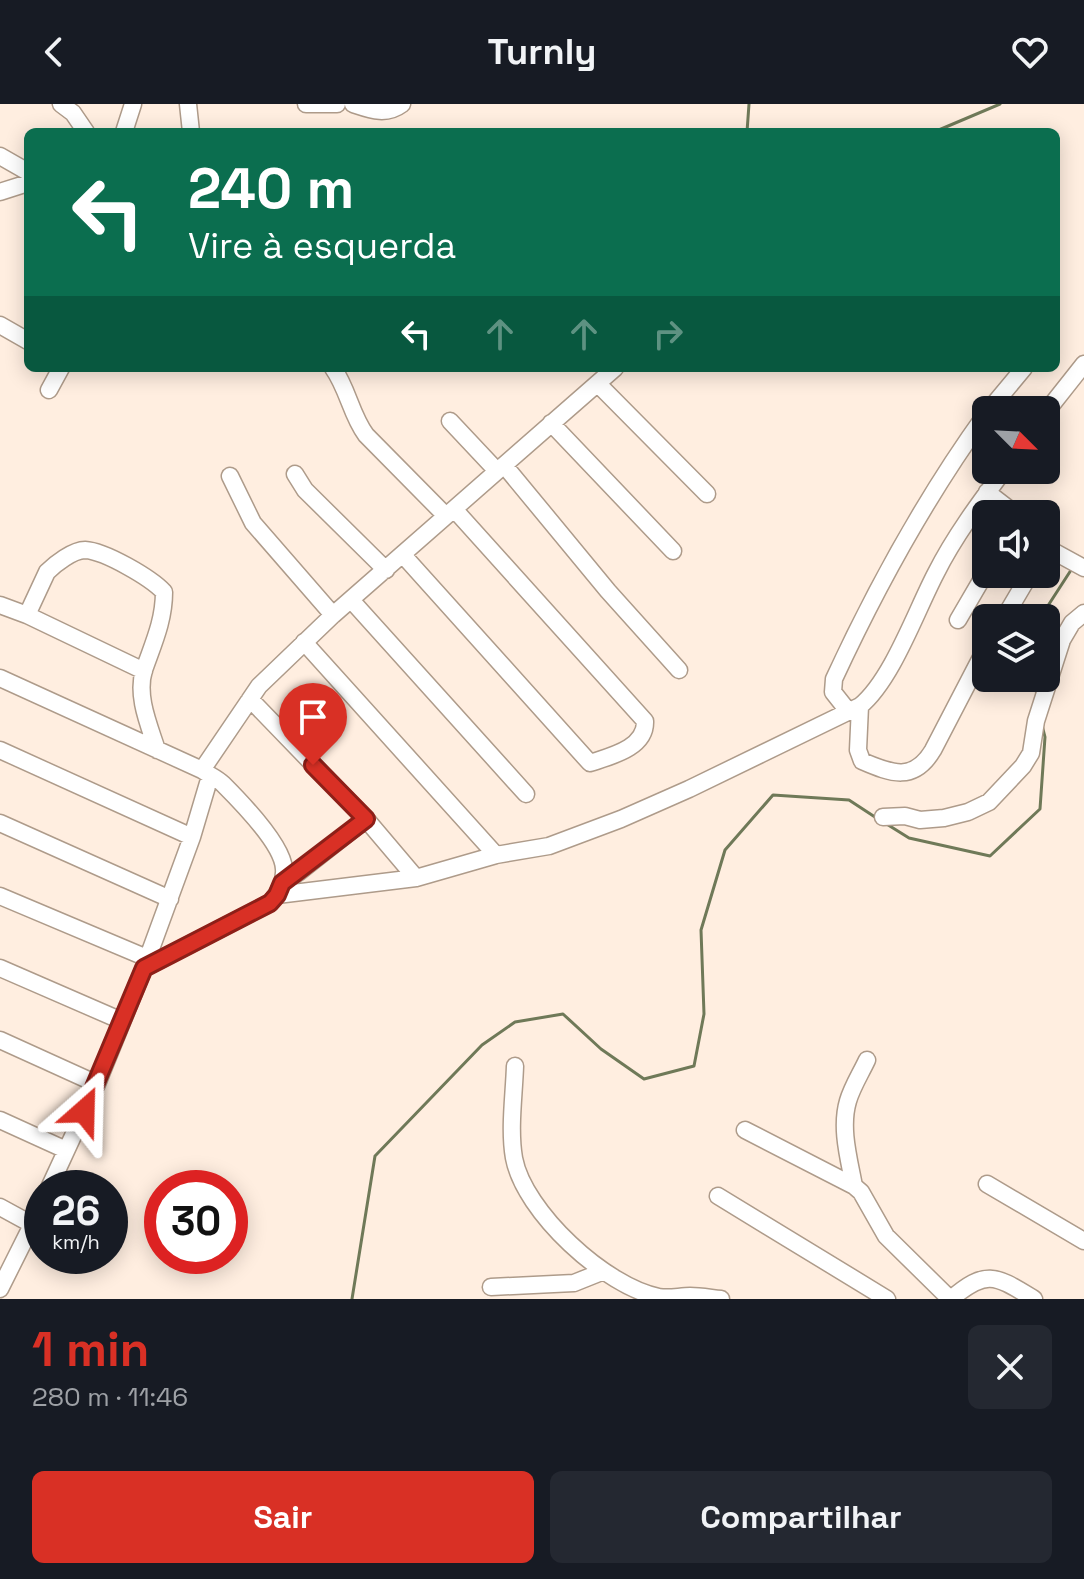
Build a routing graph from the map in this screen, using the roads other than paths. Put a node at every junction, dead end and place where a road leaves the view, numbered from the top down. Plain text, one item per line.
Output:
1 (133, 104) edge
2 (188, 104) edge
3 (353, 104) edge
4 (402, 104) edge
5 (71, 107) edge
6 (84, 128) edge
7 (125, 128) edge
8 (191, 128) edge
9 (0, 156) edge
10 (24, 170) edge
11 (24, 184) edge
12 (0, 192) edge
13 (0, 325) edge
14 (24, 339) edge
15 (1084, 364) edge
16 (59, 372) edge
17 (336, 372) edge
18 (611, 372) edge
19 (1021, 372) edge
20 (598, 384) junction
21 (49, 390) dead end
22 (1000, 396) edge
23 (1059, 396) edge
24 (450, 421) dead end
25 (551, 423) junction
26 (972, 435) edge
27 (500, 468) junction
28 (295, 474) dead end
29 (230, 476) dead end
30 (993, 484) edge
31 (987, 492) junction
32 (707, 494) dead end
33 (997, 500) edge
34 (450, 512) junction
35 (673, 551) dead end
36 (403, 555) junction
37 (1060, 556) edge
38 (1084, 568) edge
39 (386, 570) junction
40 (977, 588) edge
41 (352, 601) junction
42 (0, 605) edge
43 (1084, 613) edge
44 (27, 615) junction
45 (333, 615) junction
46 (958, 620) dead end
47 (304, 642) junction
48 (679, 670) dead end
49 (144, 671) junction
50 (972, 675) edge
51 (0, 678) edge
52 (250, 699) junction
53 (854, 709) junction
54 (0, 750) edge
55 (157, 750) junction
56 (209, 774) junction
57 (526, 794) dead end
58 (883, 817) dead end
59 (366, 819) junction
60 (0, 823) edge
61 (192, 837) junction
62 (496, 855) junction
63 (416, 878) junction
64 (280, 889) junction
65 (0, 896) edge
66 (170, 899) junction
67 (146, 963) junction
68 (0, 968) edge
69 (122, 1021) junction
70 (0, 1040) edge
71 (867, 1060) dead end
72 (515, 1066) dead end
73 (97, 1084) junction
74 (0, 1120) edge
75 (745, 1130) dead end
76 (66, 1150) junction
77 (57, 1170) edge
78 (987, 1184) dead end
79 (854, 1186) junction
80 (718, 1196) dead end
81 (0, 1207) edge
82 (24, 1220) edge
83 (1084, 1241) edge
84 (24, 1242) edge
85 (604, 1271) junction
86 (491, 1287) dead end
87 (0, 1289) edge
88 (691, 1298) edge
89 (721, 1299) edge
90 (887, 1299) edge
91 (951, 1299) edge
92 (1034, 1299) edge

1 - 7 street
2 - 8 street
3 - 4 street
5 - 6 street
9 - 10 street
11 - 12 street
13 - 14 street
15 - 23 street
16 - 21 street
17 - 34 street
18 - 20 street
19 - 22 street
20 - 25 street
20 - 32 street
24 - 27 street
25 - 27 street
25 - 35 street
26 - 53 street
27 - 34 street
27 - 48 street
28 - 39 street
29 - 45 street
30 - 31 street
31 - 33 street
31 - 53 street
34 - 36 street
34 - 36 street
36 - 39 street
37 - 38 street
39 - 41 street
40 - 46 street
41 - 45 street
41 - 57 street
42 - 44 street
43 - 58 street
44 - 49 street
44 - 49 street
45 - 47 street
47 - 52 street
47 - 62 street
49 - 55 street
50 - 53 street
51 - 55 street
52 - 56 street
52 - 59 street
53 - 62 street
54 - 61 street
55 - 56 street
56 - 61 street
56 - 64 street
59 - 63 street
59 - 64 street
60 - 66 street
61 - 66 street
62 - 63 street
63 - 64 street
64 - 67 street
65 - 67 street
66 - 67 street
67 - 69 street
68 - 69 street
69 - 73 street
70 - 73 street
71 - 79 street
72 - 85 street
73 - 76 street
74 - 76 street
75 - 79 street
76 - 77 street
78 - 83 street
79 - 91 street
80 - 90 street
81 - 82 street
84 - 87 street
85 - 86 street
85 - 88 street
88 - 89 street
91 - 92 street

